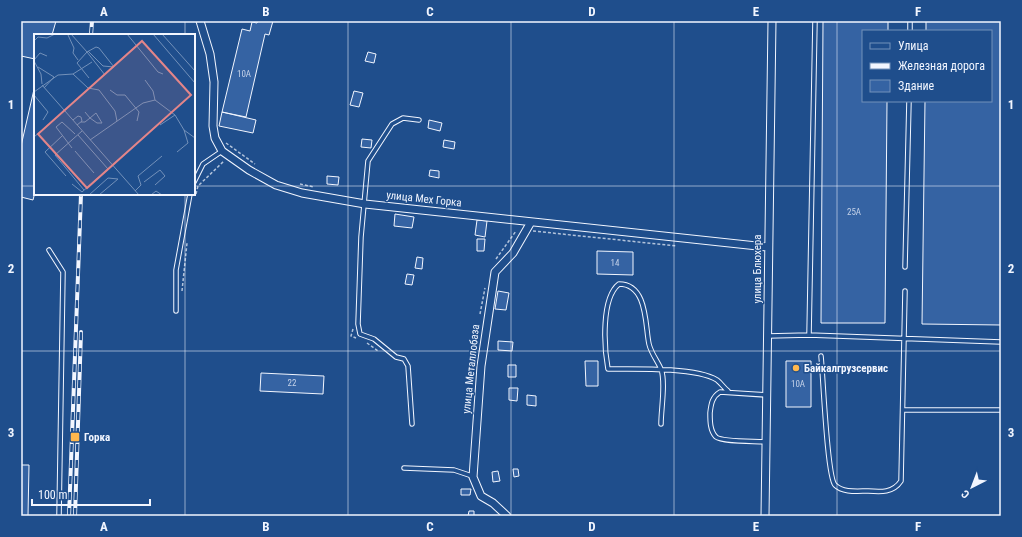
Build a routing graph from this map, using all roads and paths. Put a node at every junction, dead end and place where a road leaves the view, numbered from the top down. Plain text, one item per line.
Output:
1 (200, 21) edge
2 (772, 21) edge
3 (814, 21) edge
4 (909, 102) edge
5 (419, 120) dead end
6 (226, 142) dead end
7 (220, 152) junction
8 (228, 162) dead end
9 (256, 165) dead end
10 (195, 180) edge
11 (297, 183) dead end
12 (319, 188) dead end
13 (190, 195) edge
14 (365, 204) junction
15 (530, 226) junction
16 (677, 246) dead end
17 (768, 247) junction
18 (48, 250) dead end
19 (905, 267) dead end
20 (905, 291) dead end
21 (176, 312) dead end
22 (354, 326) dead end
23 (809, 335) junction
24 (768, 336) junction
25 (358, 339) dead end
26 (904, 340) junction
27 (364, 342) dead end
28 (1001, 342) edge
29 (383, 353) dead end
30 (821, 356) dead end
31 (661, 369) junction
32 (728, 391) junction
33 (766, 395) junction
34 (904, 410) junction
35 (1001, 410) edge
36 (412, 424) dead end
37 (661, 424) dead end
38 (766, 442) junction
39 (404, 468) dead end
40 (473, 476) junction
41 (59, 516) edge
42 (507, 516) edge
43 (765, 516) edge

1 - 7 street
2 - 17 street, улица Блюхера
3 - 23 lane
4 - 19 lane
5 - 14 lane
6 - 9 path
7 - 8 path
7 - 10 lane
7 - 14 street, улица Мех Горка
11 - 12 path
13 - 21 lane
14 - 15 street, улица Мех Горка
14 - 36 lane
15 - 16 path
15 - 17 street, улица Мех Горка
15 - 40 street, улица Металлобаза
17 - 24 street, улица Блюхера
18 - 41 lane
20 - 26 lane
22 - 25 path
23 - 24 lane
23 - 26 lane
24 - 33 street, улица Блюхера
26 - 28 lane
26 - 34 lane
27 - 29 path
30 - 34 lane
31 - 31 lane
31 - 32 lane
31 - 37 lane
32 - 33 lane
32 - 38 lane
33 - 38 street, улица Блюхера
34 - 35 lane
38 - 43 street, улица Блюхера
39 - 40 lane
40 - 42 street, улица Металлобаза

